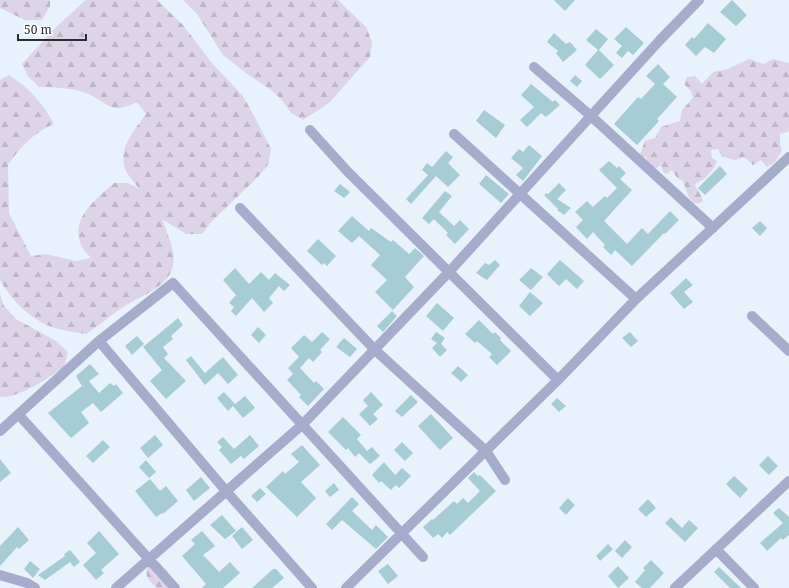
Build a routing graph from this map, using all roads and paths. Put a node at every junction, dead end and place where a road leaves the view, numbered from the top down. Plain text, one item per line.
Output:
1 (699, 0) edge
2 (534, 67) dead end
3 (591, 116) junction
4 (310, 130) dead end
5 (454, 134) dead end
6 (789, 157) edge
7 (521, 195) junction
8 (240, 208) dead end
9 (713, 228) junction
10 (449, 272) junction
11 (636, 300) junction
12 (752, 316) dead end
13 (99, 341) junction
14 (375, 350) junction
15 (789, 351) edge
16 (558, 380) junction
17 (19, 414) junction
18 (303, 424) junction
19 (0, 431) edge
20 (486, 451) junction
21 (505, 480) dead end
22 (789, 481) edge
23 (226, 491) junction
24 (402, 532) junction
25 (716, 549) junction
26 (423, 557) dead end
27 (149, 559) junction
28 (0, 575) edge
29 (35, 588) edge
30 (116, 588) edge
31 (175, 588) edge
32 (312, 588) edge
33 (346, 588) edge
34 (675, 588) edge
35 (754, 588) edge

1 - 3 street
2 - 3 street
3 - 7 street
3 - 9 street
4 - 10 street
5 - 7 street
6 - 9 street
7 - 10 street
7 - 11 street
8 - 14 street
9 - 11 street
10 - 14 street
10 - 16 street
11 - 16 street
12 - 15 street
13 - 17 street
13 - 18 street
13 - 23 street
14 - 18 street
14 - 20 street
16 - 20 street
17 - 19 street
17 - 27 street
18 - 23 street
18 - 24 street
20 - 21 street
20 - 24 street
22 - 25 street
23 - 27 street
23 - 32 street
24 - 26 street
24 - 33 street
25 - 34 street
25 - 35 street
27 - 30 street
27 - 31 street
28 - 29 street

